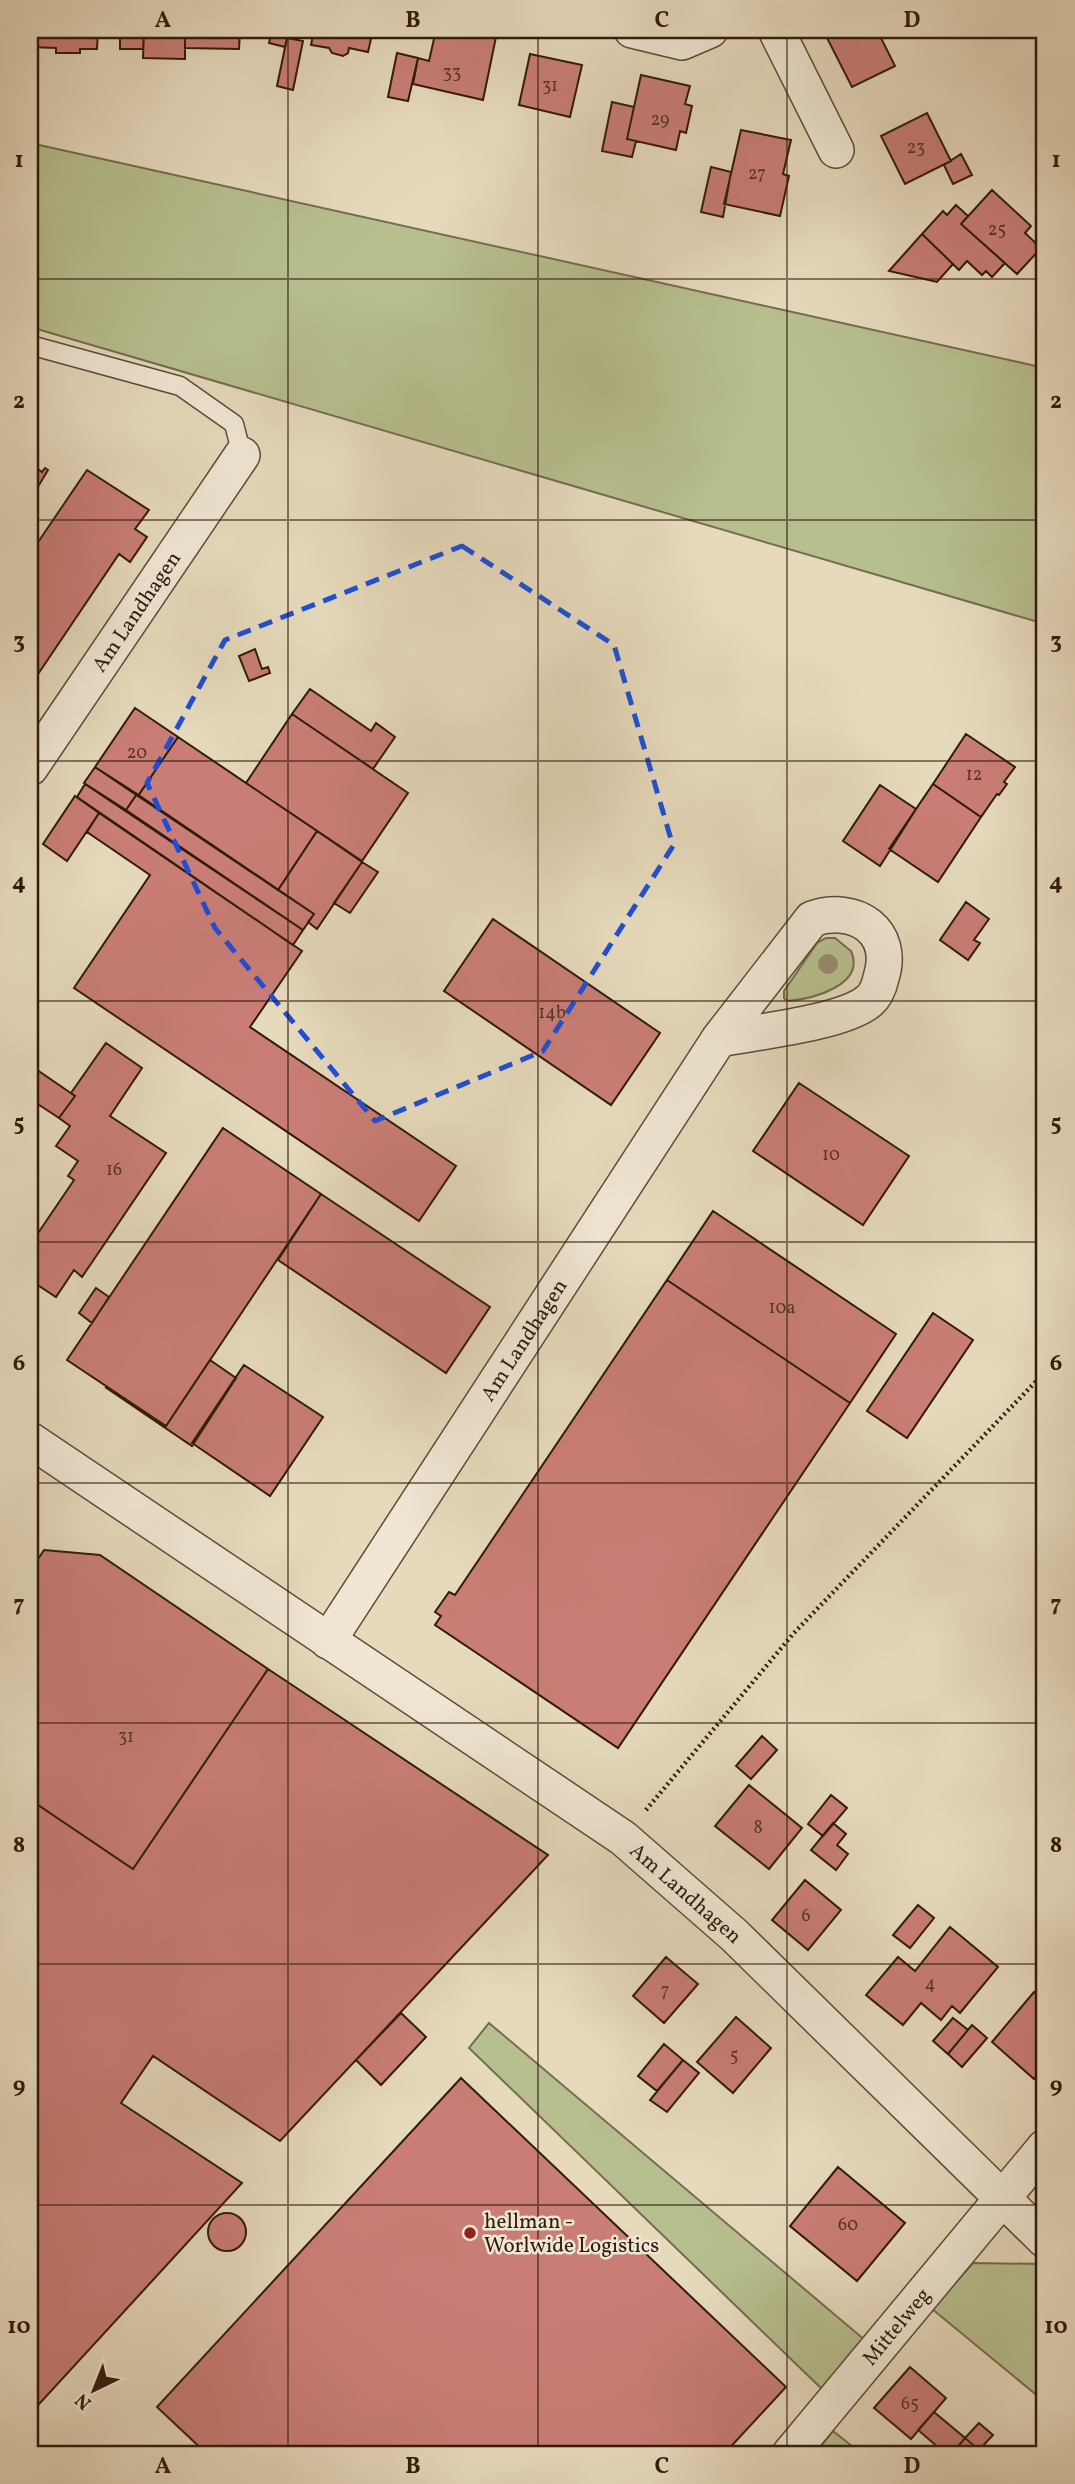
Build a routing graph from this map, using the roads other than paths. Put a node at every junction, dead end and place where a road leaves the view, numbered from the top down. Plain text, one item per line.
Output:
1 (632, 30) edge
2 (710, 30) edge
3 (776, 30) edge
4 (835, 150) dead end
5 (30, 345) edge
6 (242, 455) joint
7 (30, 768) edge
8 (719, 1039) junction
9 (30, 1440) edge
10 (328, 1641) junction
11 (1045, 2147) edge
12 (1002, 2197) junction
13 (1045, 2240) edge
14 (790, 2454) edge

1 - 2 street
3 - 4 street
5 - 6 lane
6 - 7 street, Am Landhagen
8 - 8 street, Am Landhagen
8 - 10 street, Am Landhagen
9 - 10 street, Am Landhagen
10 - 12 street, Am Landhagen
11 - 12 street, Mittelweg
12 - 13 street
12 - 14 street, Mittelweg

